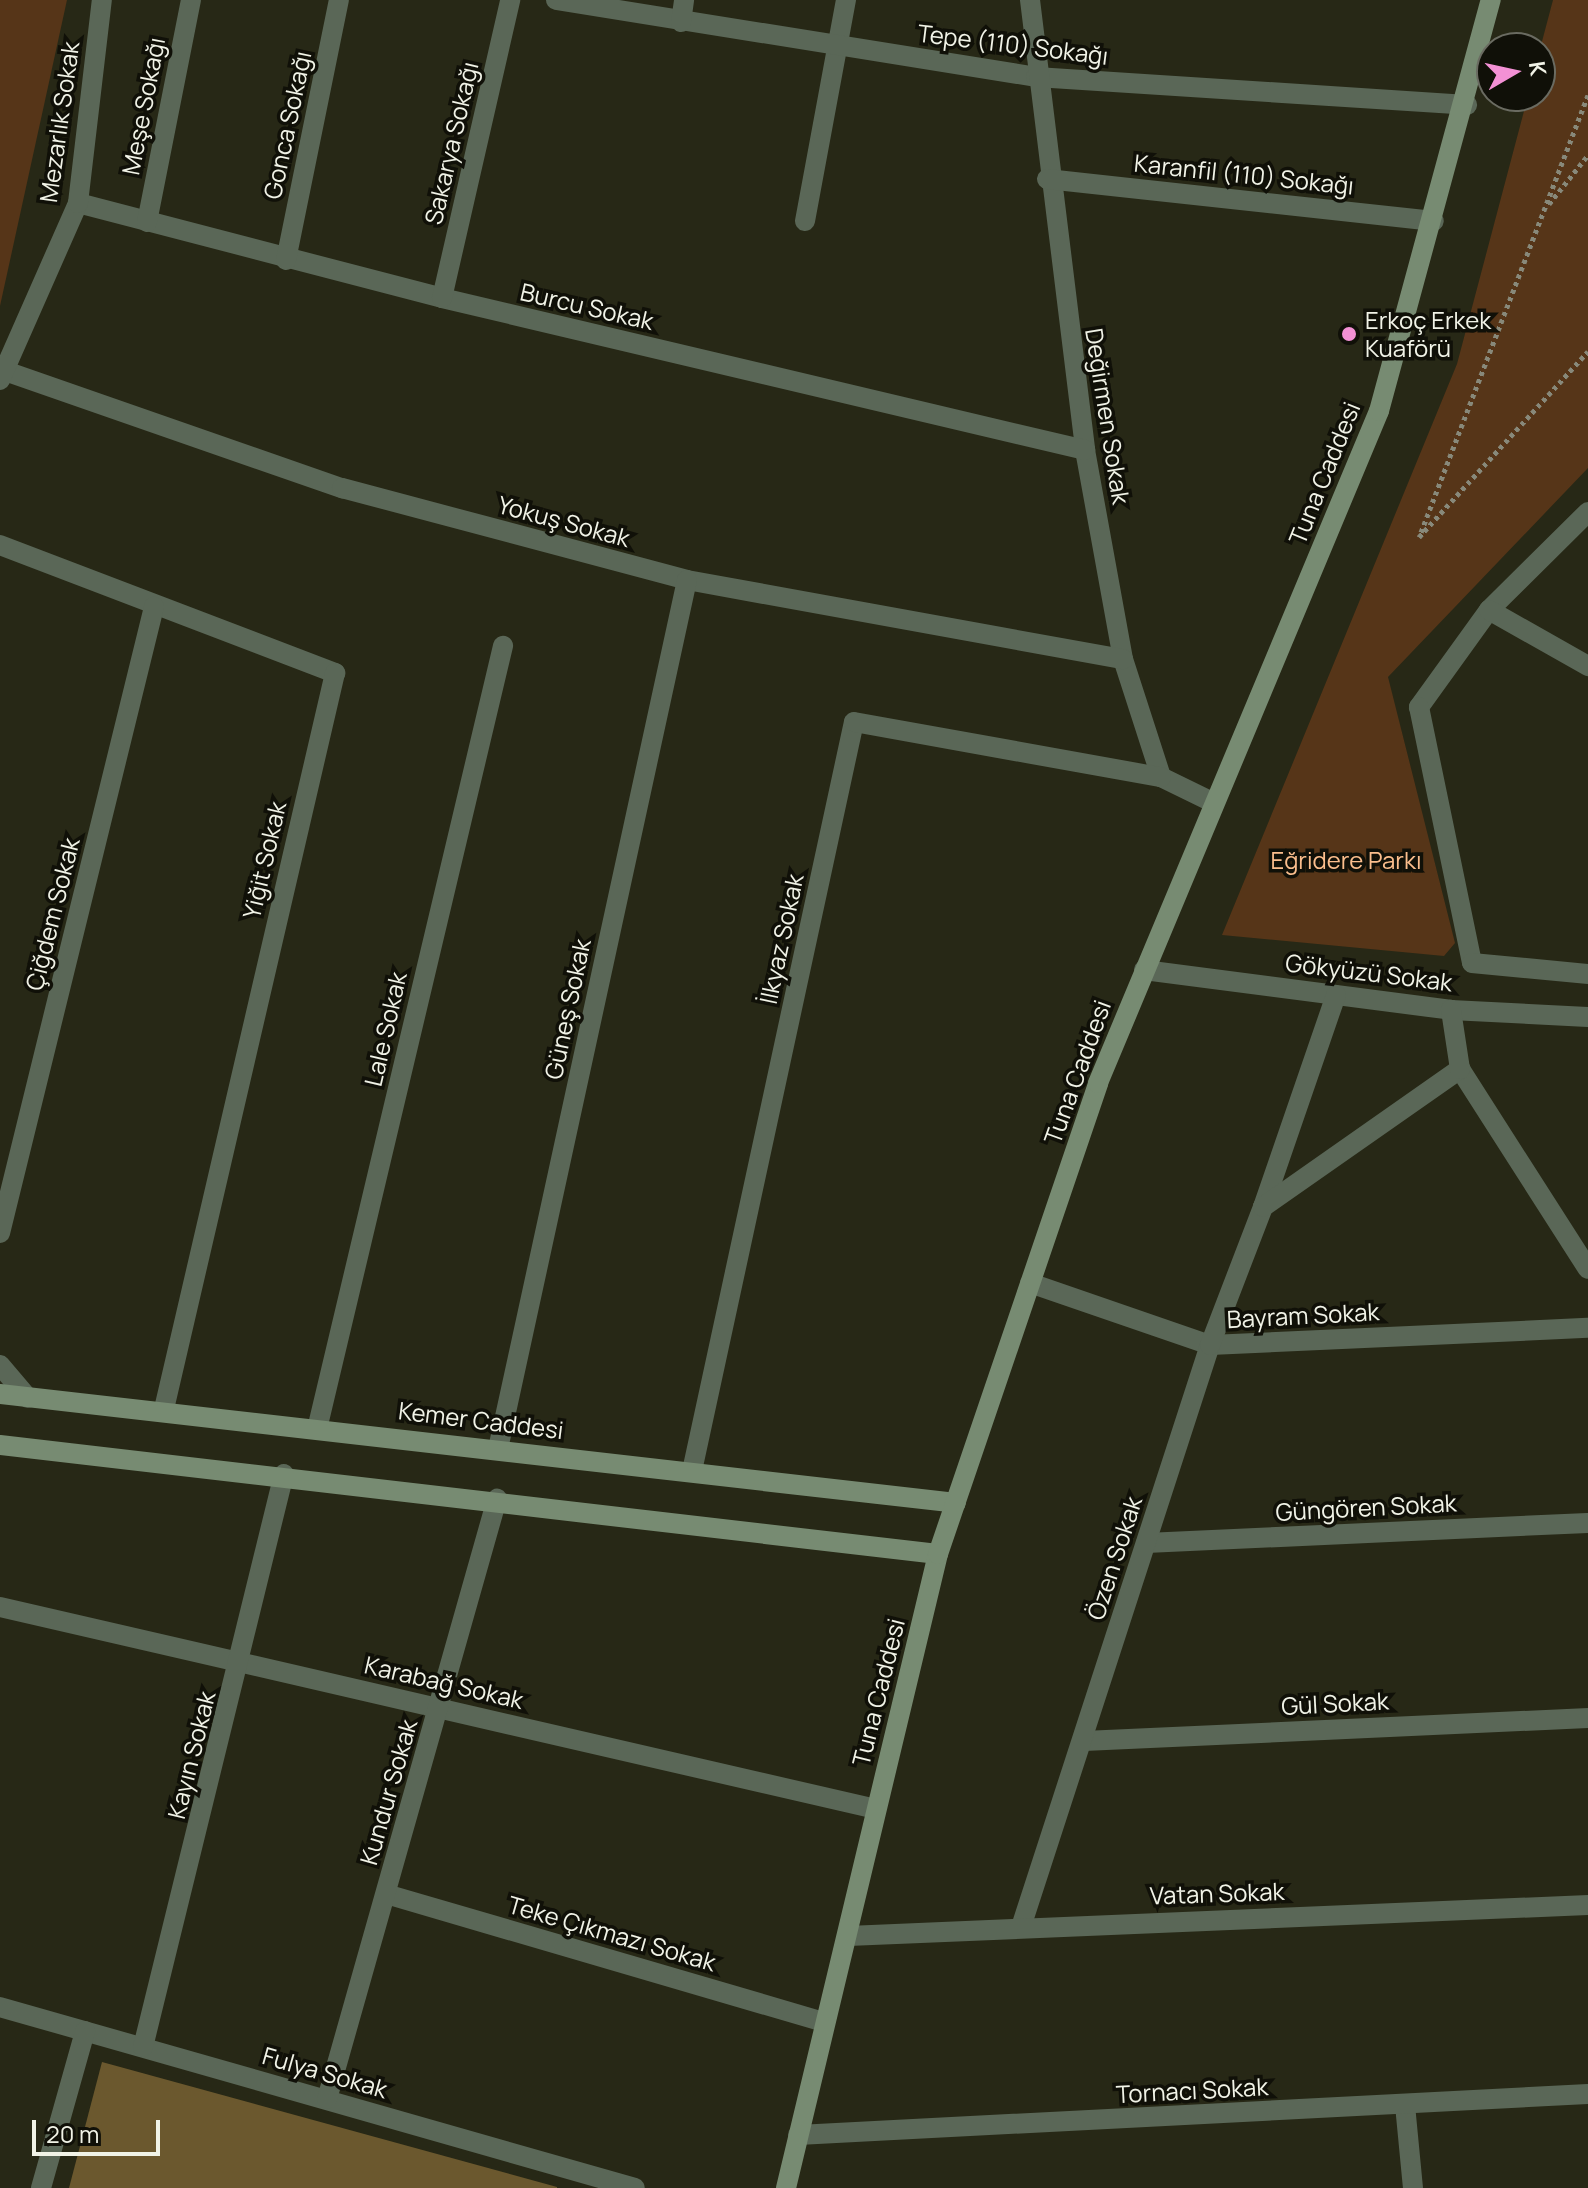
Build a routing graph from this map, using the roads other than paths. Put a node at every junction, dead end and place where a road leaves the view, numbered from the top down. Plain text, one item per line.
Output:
1 (102, 0) edge
2 (191, 0) edge
3 (339, 0) edge
4 (510, 0) edge
5 (556, 0) edge
6 (684, 0) edge
7 (846, 0) edge
8 (1030, 0) edge
9 (1491, 0) edge
10 (681, 22) junction
11 (838, 47) junction
12 (1036, 77) junction
13 (1467, 105) junction
14 (1047, 179) junction
15 (78, 203) junction
16 (805, 221) dead end
17 (1434, 221) junction
18 (147, 222) junction
19 (286, 260) junction
20 (442, 298) junction
21 (4, 376) edge
22 (1085, 450) junction
23 (1588, 512) edge
24 (0, 545) edge
25 (687, 580) junction
26 (154, 607) junction
27 (1489, 610) junction
28 (503, 646) dead end
29 (1123, 659) junction
30 (1588, 666) edge
31 (1161, 777) junction
32 (1212, 802) junction
33 (1144, 970) junction
34 (1588, 974) edge
35 (1336, 995) junction
36 (1451, 1010) junction
37 (1588, 1017) edge
38 (1460, 1069) junction
39 (1263, 1207) junction
40 (0, 1233) edge
41 (1588, 1269) edge
42 (1030, 1283) junction
43 (1588, 1328) edge
44 (1210, 1345) junction
45 (0, 1365) edge
46 (0, 1394) edge
47 (28, 1398) junction
48 (164, 1409) junction
49 (318, 1425) junction
50 (0, 1445) edge
51 (498, 1449) junction
52 (692, 1471) junction
53 (284, 1474) junction
54 (497, 1499) junction
55 (956, 1503) junction
56 (1588, 1523) edge
57 (1146, 1543) junction
58 (938, 1554) junction
59 (0, 1607) edge
60 (241, 1661) junction
61 (439, 1707) junction
62 (1588, 1718) edge
63 (1084, 1741) junction
64 (876, 1809) junction
65 (386, 1894) junction
66 (1588, 1905) edge
67 (1021, 1927) junction
68 (848, 1936) junction
69 (0, 2007) edge
70 (824, 2022) junction
71 (85, 2031) junction
72 (143, 2047) junction
73 (1588, 2094) edge
74 (327, 2099) junction
75 (1405, 2105) junction
76 (798, 2135) junction
77 (41, 2188) edge
78 (635, 2188) edge
79 (786, 2188) edge
80 (1413, 2188) edge

1 - 15 street, Mezarlık Sokak
2 - 18 street, Meşe Sokağı
3 - 19 street, Gonca Sokağı
4 - 20 street, Sakarya Sokağı
5 - 10 street, Tepe (110) Sokağı
6 - 10 street
7 - 11 street
8 - 12 street, Değirmen Sokak
9 - 13 street, Tuna Caddesi
10 - 11 street, Tepe (110) Sokağı
11 - 12 street, Tepe (110) Sokağı
11 - 16 street
12 - 13 street, Tepe (110) Sokağı
12 - 14 street, Değirmen Sokak
13 - 17 street, Tuna Caddesi
14 - 17 street, Karanfil (110) Sokağı
14 - 22 street, Değirmen Sokak
15 - 18 street, Burcu Sokak
15 - 21 street, Mezarlık Sokak
17 - 32 street, Tuna Caddesi
18 - 19 street, Burcu Sokak
19 - 20 street, Burcu Sokak
20 - 22 street, Burcu Sokak
21 - 25 street, Yokuş Sokak
22 - 29 street, Değirmen Sokak
23 - 27 street
24 - 26 street, Yiğit Sokak
25 - 29 street, Yokuş Sokak
25 - 51 street, Güneş Sokak
26 - 40 street, Çiğdem Sokak
26 - 48 street, Yiğit Sokak
27 - 30 street
27 - 34 street
28 - 49 street, Lale Sokak
29 - 31 street, Değirmen Sokak
31 - 32 street
31 - 52 street, İlkyaz Sokak
32 - 33 street, Tuna Caddesi
33 - 35 street, Gökyüzü Sokak
33 - 42 street, Tuna Caddesi
35 - 36 street, Gökyüzü Sokak
35 - 39 street, Özen Sokak
36 - 37 street, Gökyüzü Sokak
36 - 38 street
38 - 39 street
38 - 41 street
39 - 44 street, Özen Sokak
42 - 44 street, Bayram Sokak
42 - 55 street, Tuna Caddesi
43 - 44 street, Bayram Sokak
44 - 57 street, Özen Sokak
45 - 47 street
46 - 47 street, Kemer Caddesi
47 - 48 street, Kemer Caddesi
48 - 49 street, Kemer Caddesi
49 - 51 street, Kemer Caddesi
50 - 53 street
51 - 52 street, Kemer Caddesi
52 - 55 street, Kemer Caddesi
53 - 54 street
53 - 60 street, Kayın Sokak
54 - 58 street
54 - 61 street, Kundur Sokak
55 - 58 street, Tuna Caddesi
56 - 57 street, Güngören Sokak
57 - 63 street, Özen Sokak
58 - 64 street, Tuna Caddesi
59 - 60 street, Karabağ Sokak
60 - 61 street, Karabağ Sokak
60 - 72 street, Kayın Sokak
61 - 64 street, Karabağ Sokak
61 - 65 street, Kundur Sokak
62 - 63 street, Gül Sokak
63 - 67 street, Özen Sokak
64 - 68 street, Tuna Caddesi
65 - 70 street, Teke Çıkmazı Sokak
65 - 74 street, Kundur Sokak
66 - 67 street, Vatan Sokak
67 - 68 street, Vatan Sokak
68 - 70 street, Tuna Caddesi
69 - 71 street, Fulya Sokak
70 - 76 street, Tuna Caddesi
71 - 72 street, Fulya Sokak
71 - 77 street
72 - 74 street, Fulya Sokak
73 - 75 street, Tornacı Sokak
74 - 78 street, Fulya Sokak
75 - 76 street, Tornacı Sokak
75 - 80 street
76 - 79 street, Tuna Caddesi

